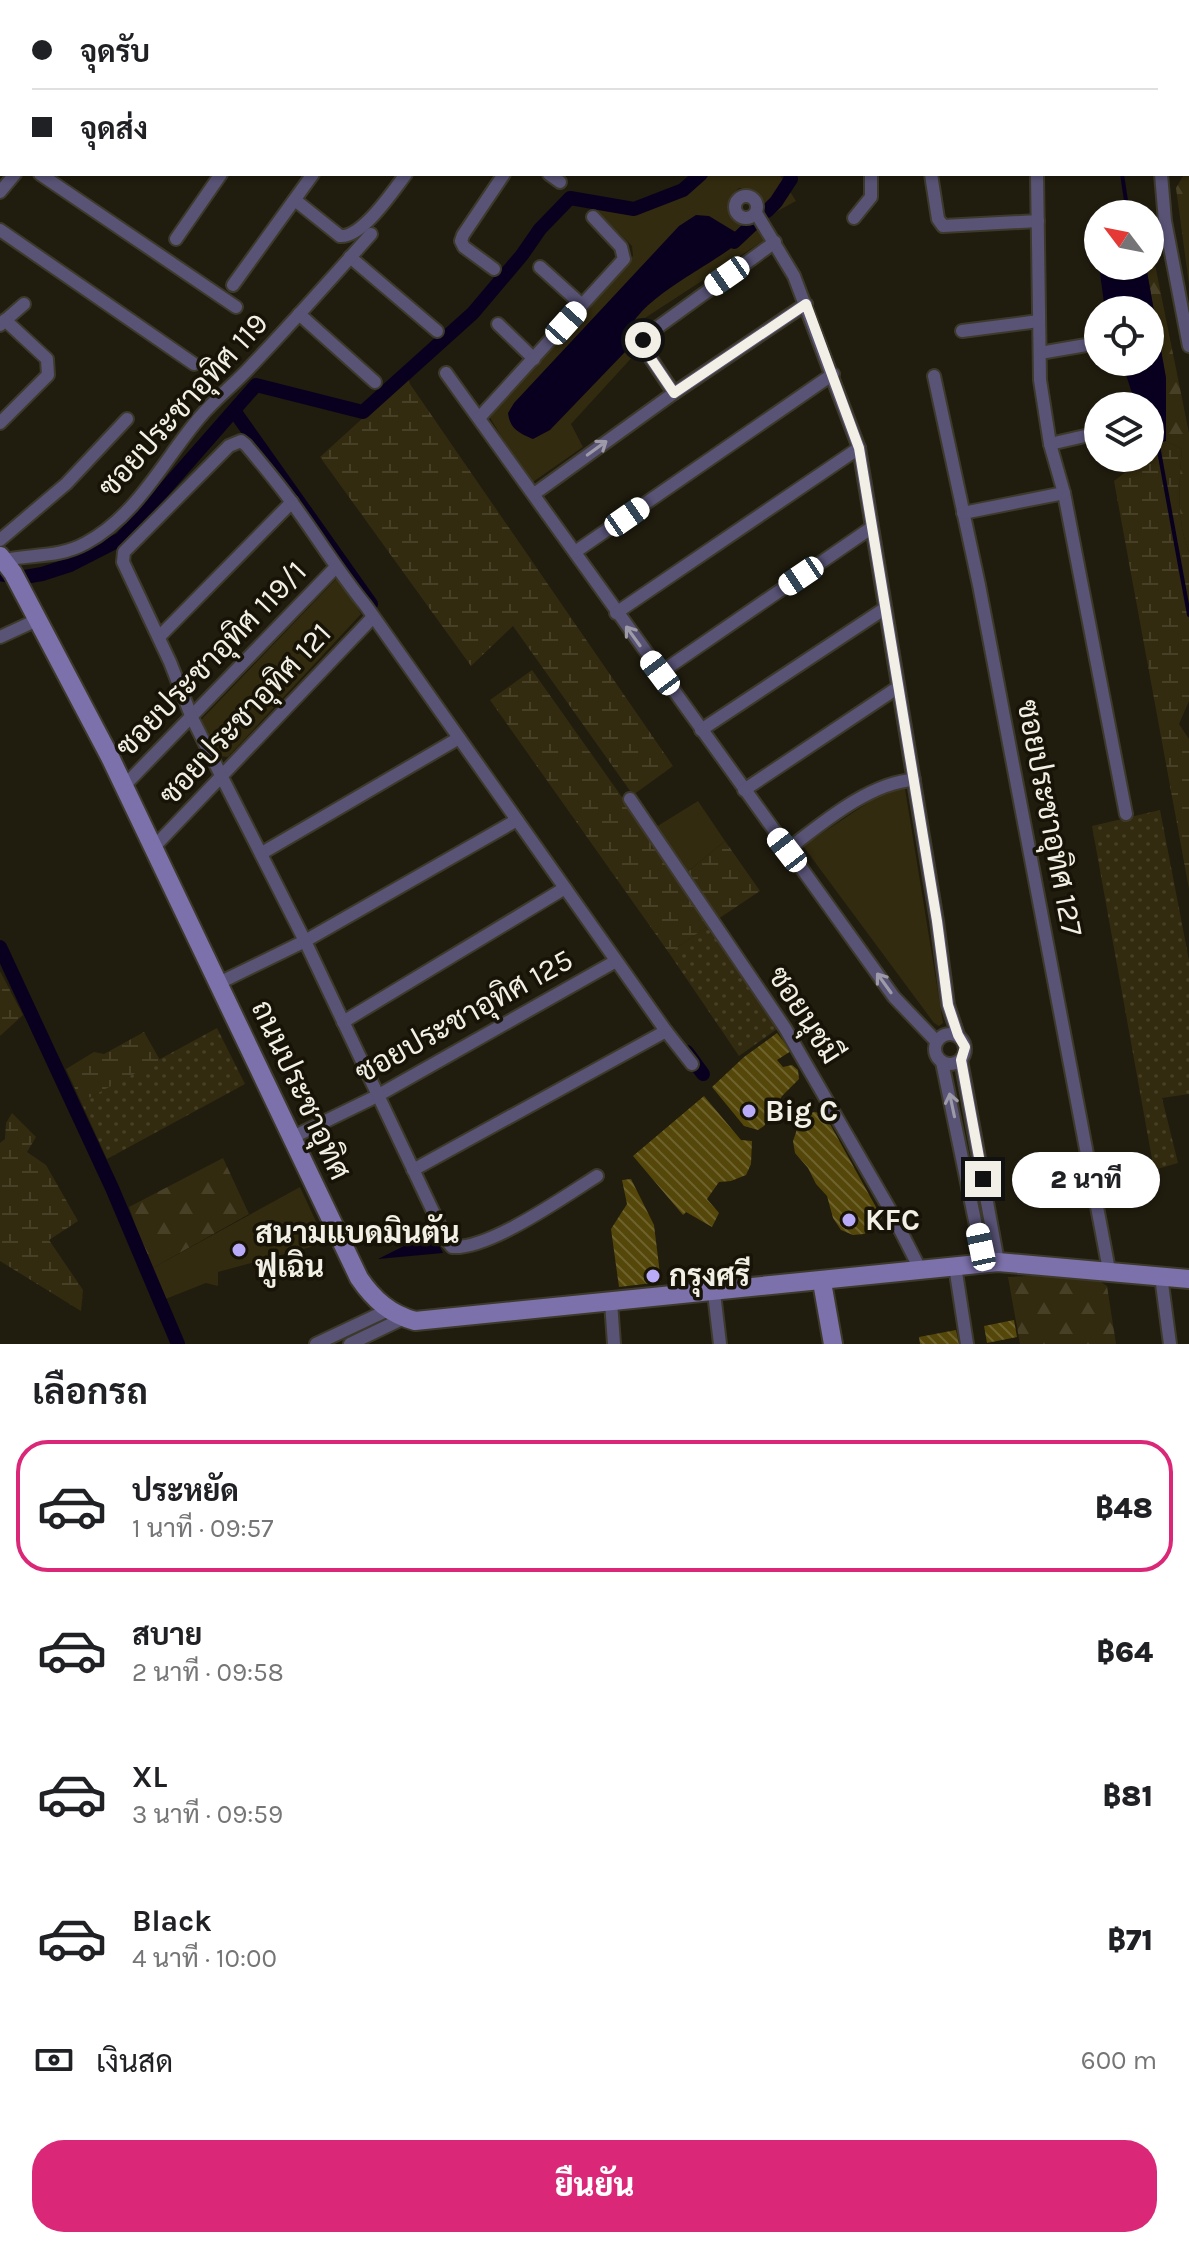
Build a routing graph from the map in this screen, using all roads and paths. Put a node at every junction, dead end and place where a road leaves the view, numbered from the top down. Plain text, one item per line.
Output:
1 (13, 176) edge
2 (43, 176) edge
3 (217, 176) edge
4 (312, 176) edge
5 (404, 176) edge
6 (503, 176) edge
7 (871, 176) edge
8 (931, 176) edge
9 (1037, 176) edge
10 (1161, 176) edge
11 (0, 192) edge
12 (295, 200) junction
13 (756, 213) dead end
14 (593, 217) dead end
15 (854, 218) dead end
16 (1038, 221) junction
17 (0, 230) edge
18 (371, 234) dead end
19 (176, 239) dead end
20 (775, 242) junction
21 (350, 257) junction
22 (540, 267) dead end
23 (494, 269) dead end
24 (233, 285) dead end
25 (24, 304) dead end
26 (806, 304) junction
27 (582, 305) junction
28 (236, 307) dead end
29 (299, 314) junction
30 (1039, 321) junction
31 (2, 322) edge
32 (498, 324) dead end
33 (437, 331) dead end
34 (962, 331) dead end
35 (1084, 345) edge
36 (1189, 346) edge
37 (1040, 353) junction
38 (534, 359) junction
39 (194, 364) dead end
40 (446, 373) dead end
41 (833, 374) junction
42 (934, 376) dead end
43 (375, 382) dead end
44 (674, 393) junction
45 (479, 418) junction
46 (127, 419) dead end
47 (0, 423) edge
48 (1084, 436) edge
49 (1050, 444) junction
50 (859, 448) junction
51 (1064, 493) junction
52 (534, 494) junction
53 (292, 502) junction
54 (963, 513) junction
55 (871, 528) junction
56 (0, 540) edge
57 (575, 552) junction
58 (9, 567) edge
59 (335, 568) junction
60 (884, 609) junction
61 (616, 613) junction
62 (373, 617) junction
63 (37, 620) junction
64 (0, 637) edge
65 (159, 637) junction
66 (660, 673) junction
67 (897, 688) junction
68 (192, 718) junction
69 (701, 730) junction
70 (459, 738) junction
71 (223, 775) junction
72 (914, 780) junction
73 (124, 786) junction
74 (744, 790) junction
75 (630, 799) dead end
76 (1126, 814) dead end
77 (517, 820) junction
78 (154, 847) junction
79 (787, 850) junction
80 (262, 853) junction
81 (565, 888) junction
82 (305, 941) junction
83 (616, 961) junction
84 (219, 983) junction
85 (343, 1022) junction
86 (666, 1031) junction
87 (958, 1035) junction
88 (936, 1041) junction
89 (961, 1060) junction
90 (942, 1062) junction
91 (692, 1064) dead end
92 (377, 1096) junction
93 (293, 1137) junction
94 (413, 1170) junction
95 (597, 1176) dead end
96 (991, 1263) junction
97 (955, 1266) junction
98 (920, 1269) junction
99 (1109, 1270) junction
100 (1161, 1276) junction
101 (1189, 1279) edge
102 (822, 1282) junction
103 (714, 1293) junction
104 (611, 1302) junction
105 (396, 1314) junction
106 (316, 1344) edge
107 (350, 1344) edge
108 (614, 1344) edge
109 (720, 1344) edge
110 (833, 1344) edge
111 (967, 1344) edge
112 (1170, 1344) edge

1 - 11 street
2 - 28 street
3 - 19 street
4 - 12 street
5 - 12 street
6 - 23 street
7 - 15 street
8 - 16 street
9 - 16 street
10 - 36 street
12 - 24 street
13 - 20 street
14 - 27 street
16 - 30 street
17 - 39 street
18 - 21 street, ซอยประชาอุทิศ 119
20 - 26 street
20 - 44 street
21 - 29 street, ซอยประชาอุทิศ 119
21 - 33 street
22 - 27 street
25 - 31 street
26 - 41 street
26 - 44 street
27 - 38 street
29 - 43 street
29 - 58 street, ซอยประชาอุทิศ 119
30 - 34 street
30 - 37 street
31 - 47 street
32 - 38 street
35 - 37 street
37 - 49 street
38 - 45 street
40 - 45 street
41 - 50 street
41 - 57 street
42 - 54 street, ซอยประชาอุทิศ 127
52 -> 44 street
45 - 52 street
46 - 56 street
48 - 49 street
49 - 51 street
50 - 55 street
50 - 61 street
51 - 54 street
51 - 76 street
52 - 57 street
53 - 59 street
53 - 65 street
53 - 65 street
54 - 99 street, ซอยประชาอุทิศ 127
55 - 60 street
55 - 66 street
57 - 61 street
58 - 63 main road, ถนนประชาอุทิศ
59 - 62 street
59 - 68 street, ซอยประชาอุทิศ 119/1
60 - 67 street
60 - 69 street
66 -> 61 street
62 - 70 street
62 - 71 street, ซอยประชาอุทิศ 121
63 - 64 street
63 - 73 main road, ถนนประชาอุทิศ
65 - 68 street
66 - 69 street
67 - 72 street
67 - 74 street
68 - 71 street
68 - 73 street, ซอยประชาอุทิศ 119/1
69 - 74 street
70 - 77 street
70 - 80 street
71 - 78 street, ซอยประชาอุทิศ 121
71 - 80 street
72 - 79 street
72 - 87 street
73 - 78 main road, ถนนประชาอุทิศ
74 - 79 street
75 - 98 street, ซอยนุชมี
77 - 81 street
77 - 82 street
78 - 84 main road, ถนนประชาอุทิศ
88 -> 79 street
80 - 82 street
81 - 83 street
81 - 85 street
82 - 84 street
82 - 85 street
83 - 86 street
83 - 92 street, ซอยประชาอุทิศ 125
84 - 93 main road, ถนนประชาอุทิศ
85 - 92 street
86 - 91 street
86 - 94 street
87 - 88 street
87 - 89 street
88 - 90 street
89 - 90 street
89 - 96 street
96 -> 90 street
92 - 93 street, ซอยประชาอุทิศ 125
92 - 94 street
93 - 105 main road, ถนนประชาอุทิศ
94 - 95 street
96 - 97 main road
96 - 99 main road
97 - 98 main road
97 - 111 street
98 - 102 main road
99 - 100 main road
100 - 101 main road
100 - 112 street
102 - 103 main road
102 - 110 main road
103 - 104 main road
103 - 109 street
104 - 105 main road
104 - 108 street
105 - 106 street
105 - 107 street

